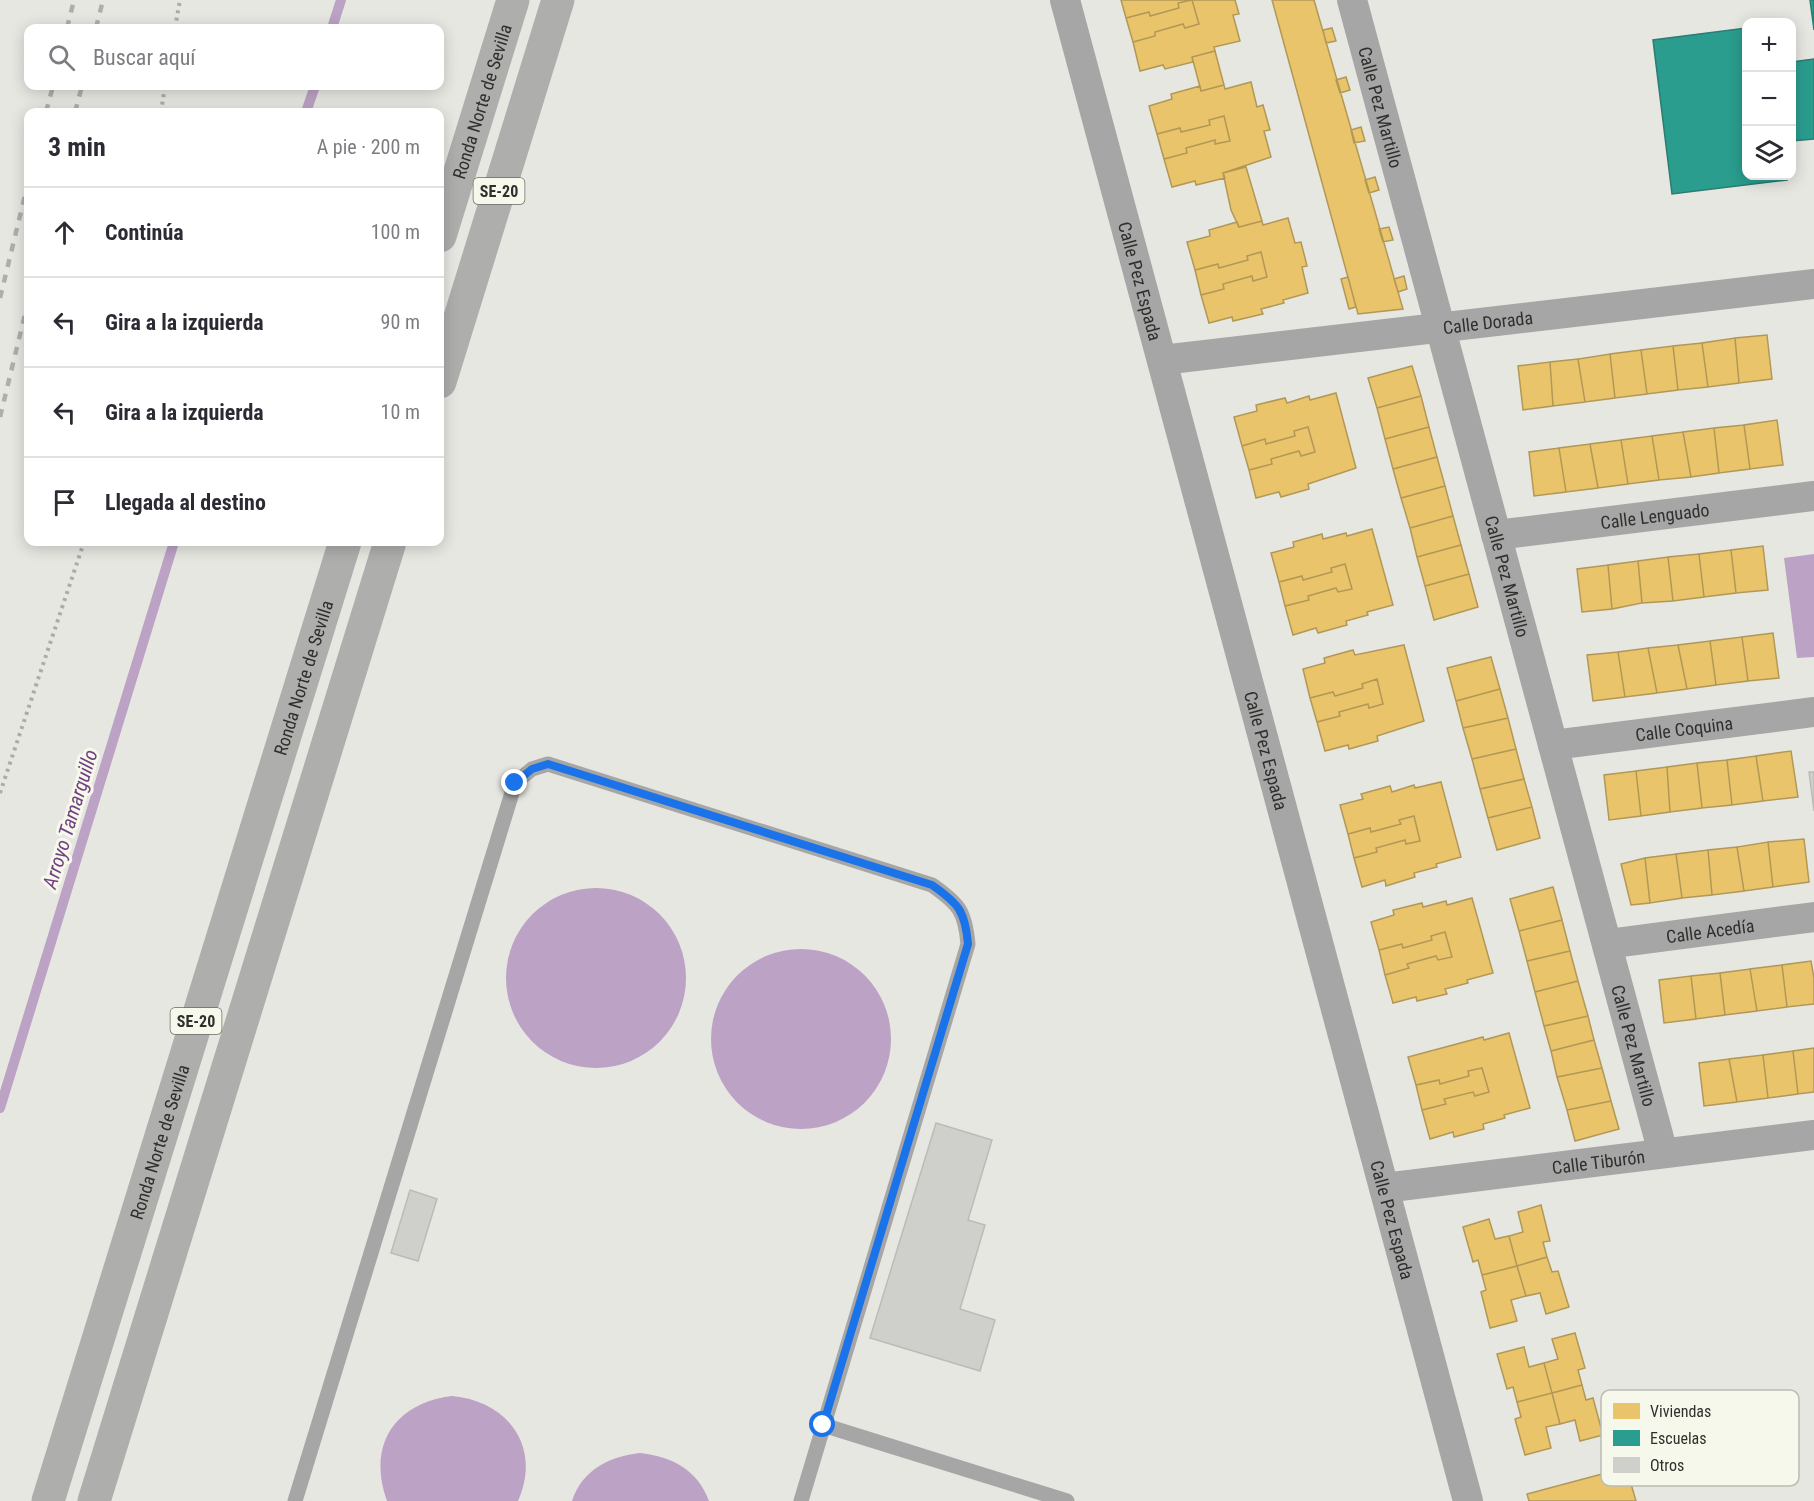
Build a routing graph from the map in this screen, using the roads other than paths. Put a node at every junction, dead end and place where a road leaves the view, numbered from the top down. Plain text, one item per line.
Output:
1 (513, 0) edge
2 (558, 0) edge
3 (1065, 0) edge
4 (1352, 0) edge
5 (444, 223) edge
6 (1814, 284) edge
7 (1440, 327) junction
8 (1162, 360) junction
9 (444, 369) edge
10 (1814, 496) edge
11 (1496, 535) junction
12 (344, 546) edge
13 (389, 546) edge
14 (1814, 712) edge
15 (1553, 745) junction
16 (1814, 917) edge
17 (1606, 944) junction
18 (1814, 1135) edge
19 (1663, 1153) junction
20 (1384, 1188) junction
21 (122, 1410) junction
22 (823, 1425) junction
23 (48, 1501) edge
24 (94, 1501) edge
25 (99, 1501) edge
26 (295, 1501) edge
27 (801, 1501) edge
28 (1067, 1501) edge
29 (1468, 1501) edge

1 - 5 highway, Ronda Norte de Sevilla / SE-20
2 - 9 highway, SE-20
3 - 8 street, Calle Pez Espada
4 - 7 street, Calle Pez Martillo
6 - 7 street, Calle Dorada
7 - 8 street, Calle Dorada
7 - 11 street, Calle Pez Martillo
8 - 20 street, Calle Pez Espada
10 - 11 street, Calle Lenguado
11 - 15 street, Calle Pez Martillo
12 - 23 highway, Ronda Norte de Sevilla / SE-20
13 - 21 highway, SE-20
14 - 15 street, Calle Coquina
15 - 17 street, Calle Pez Martillo
16 - 17 street, Calle Acedía
17 - 19 street, Calle Pez Martillo
18 - 19 street, Calle Tiburón
19 - 20 street, Calle Tiburón
20 - 29 street, Calle Pez Espada
21 - 24 highway, SE-20
21 - 25 highway
22 - 26 lane
22 - 27 lane
22 - 28 lane

